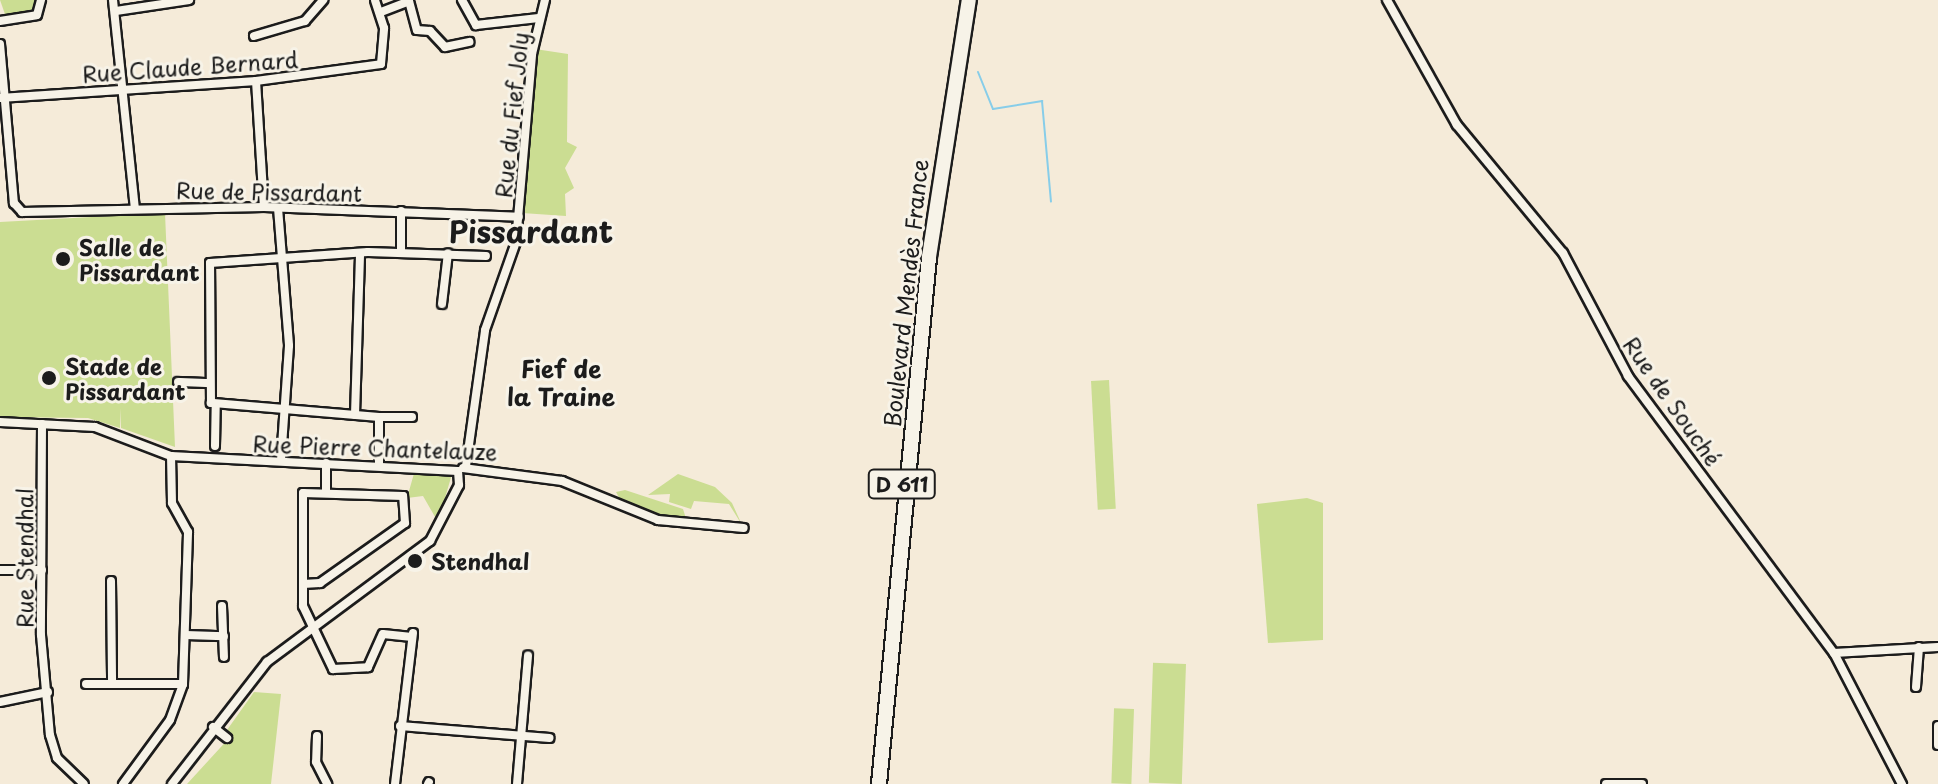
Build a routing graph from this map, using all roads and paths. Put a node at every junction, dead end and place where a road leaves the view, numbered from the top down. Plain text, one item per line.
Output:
1 (41, 0) edge
2 (113, 0) edge
3 (189, 0) edge
4 (323, 0) edge
5 (375, 0) edge
6 (462, 0) edge
7 (545, 0) edge
8 (966, 0) edge
9 (1387, 0) edge
10 (116, 11) junction
11 (381, 12) junction
12 (539, 18) junction
13 (0, 21) edge
14 (254, 36) dead end
15 (469, 42) dead end
16 (0, 44) edge
17 (256, 81) junction
18 (127, 87) junction
19 (3, 98) edge
20 (264, 207) junction
21 (278, 208) junction
22 (135, 209) junction
23 (401, 211) junction
24 (519, 217) junction
25 (401, 252) junction
26 (360, 253) junction
27 (448, 253) junction
28 (486, 256) dead end
29 (283, 258) junction
30 (442, 304) dead end
31 (178, 382) dead end
32 (208, 383) junction
33 (216, 407) junction
34 (286, 410) junction
35 (355, 415) junction
36 (379, 417) junction
37 (412, 417) dead end
38 (0, 422) edge
39 (42, 424) junction
40 (215, 446) dead end
41 (171, 456) junction
42 (281, 461) junction
43 (326, 463) junction
44 (379, 463) junction
45 (462, 468) junction
46 (326, 493) junction
47 (744, 528) dead end
48 (0, 570) edge
49 (42, 570) junction
50 (111, 581) dead end
51 (303, 584) junction
52 (222, 606) dead end
53 (314, 625) junction
54 (186, 635) junction
55 (224, 636) junction
56 (1919, 647) junction
57 (1938, 647) edge
58 (1834, 653) junction
59 (528, 655) dead end
60 (224, 657) dead end
61 (112, 681) junction
62 (86, 684) dead end
63 (183, 684) junction
64 (1916, 687) dead end
65 (48, 692) junction
66 (0, 702) edge
67 (400, 726) junction
68 (1938, 726) edge
69 (213, 727) junction
70 (317, 736) dead end
71 (522, 736) junction
72 (227, 738) dead end
73 (550, 738) dead end
74 (1938, 745) edge
75 (1637, 783) edge
76 (84, 784) edge
77 (123, 784) edge
78 (172, 784) edge
79 (327, 784) edge
80 (395, 784) edge
81 (517, 784) edge
82 (876, 784) edge
83 (1606, 784) edge
84 (1902, 784) edge

1 - 13 street
2 - 10 street
3 - 10 street
4 - 14 street
5 - 11 street
6 - 12 street
7 - 12 street, Rue du Fief Joly
8 - 82 main road, Boulevard Mendès France / D 611
9 - 58 street, Rue de Souché
10 - 18 street
11 - 15 street
11 - 17 street, Rue Claude Bernard
12 - 24 street, Rue du Fief Joly
16 - 19 street
17 - 18 street, Rue Claude Bernard
17 - 20 street
18 - 19 street, Rue Claude Bernard
18 - 22 street
19 - 22 street, Rue de Pissardant
20 - 21 street, Rue de Pissardant
20 - 22 street, Rue de Pissardant
21 - 23 street, Rue de Pissardant
21 - 29 street
23 - 24 street, Rue de Pissardant
23 - 25 street
24 - 45 street, Rue du Fief Joly
25 - 26 street
25 - 27 street
26 - 29 street
26 - 35 street
27 - 28 street
27 - 30 street
29 - 32 street
29 - 34 street
31 - 32 street
32 - 33 street
33 - 34 street
33 - 40 street
34 - 35 street
34 - 42 street
35 - 36 street
36 - 37 street
36 - 44 street
38 - 39 street, Rue Pierre Chantelauze
39 - 41 street, Rue Pierre Chantelauze
39 - 49 street, Rue Stendhal
41 - 42 street, Rue Pierre Chantelauze
41 - 54 street
42 - 43 street, Rue Pierre Chantelauze
43 - 44 street, Rue Pierre Chantelauze
43 - 46 street
44 - 45 street, Rue Pierre Chantelauze
45 - 47 street, Rue Pierre Chantelauze
45 - 53 street, Rue du Fief Joly
46 - 51 street
46 - 51 street
48 - 49 street
49 - 65 street, Rue Stendhal
50 - 61 street
51 - 53 street
52 - 55 street
53 - 67 street
53 - 69 street
54 - 55 street
54 - 63 street
55 - 60 street
56 - 57 street
56 - 58 street
56 - 64 street
58 - 84 street, Rue de Souché
59 - 71 street
61 - 62 street
61 - 63 street
63 - 77 street
65 - 66 street
65 - 76 street, Rue Stendhal
67 - 71 street
67 - 80 street
68 - 74 street
69 - 72 street
69 - 78 street
70 - 79 street
71 - 73 street
71 - 81 street
75 - 83 street

